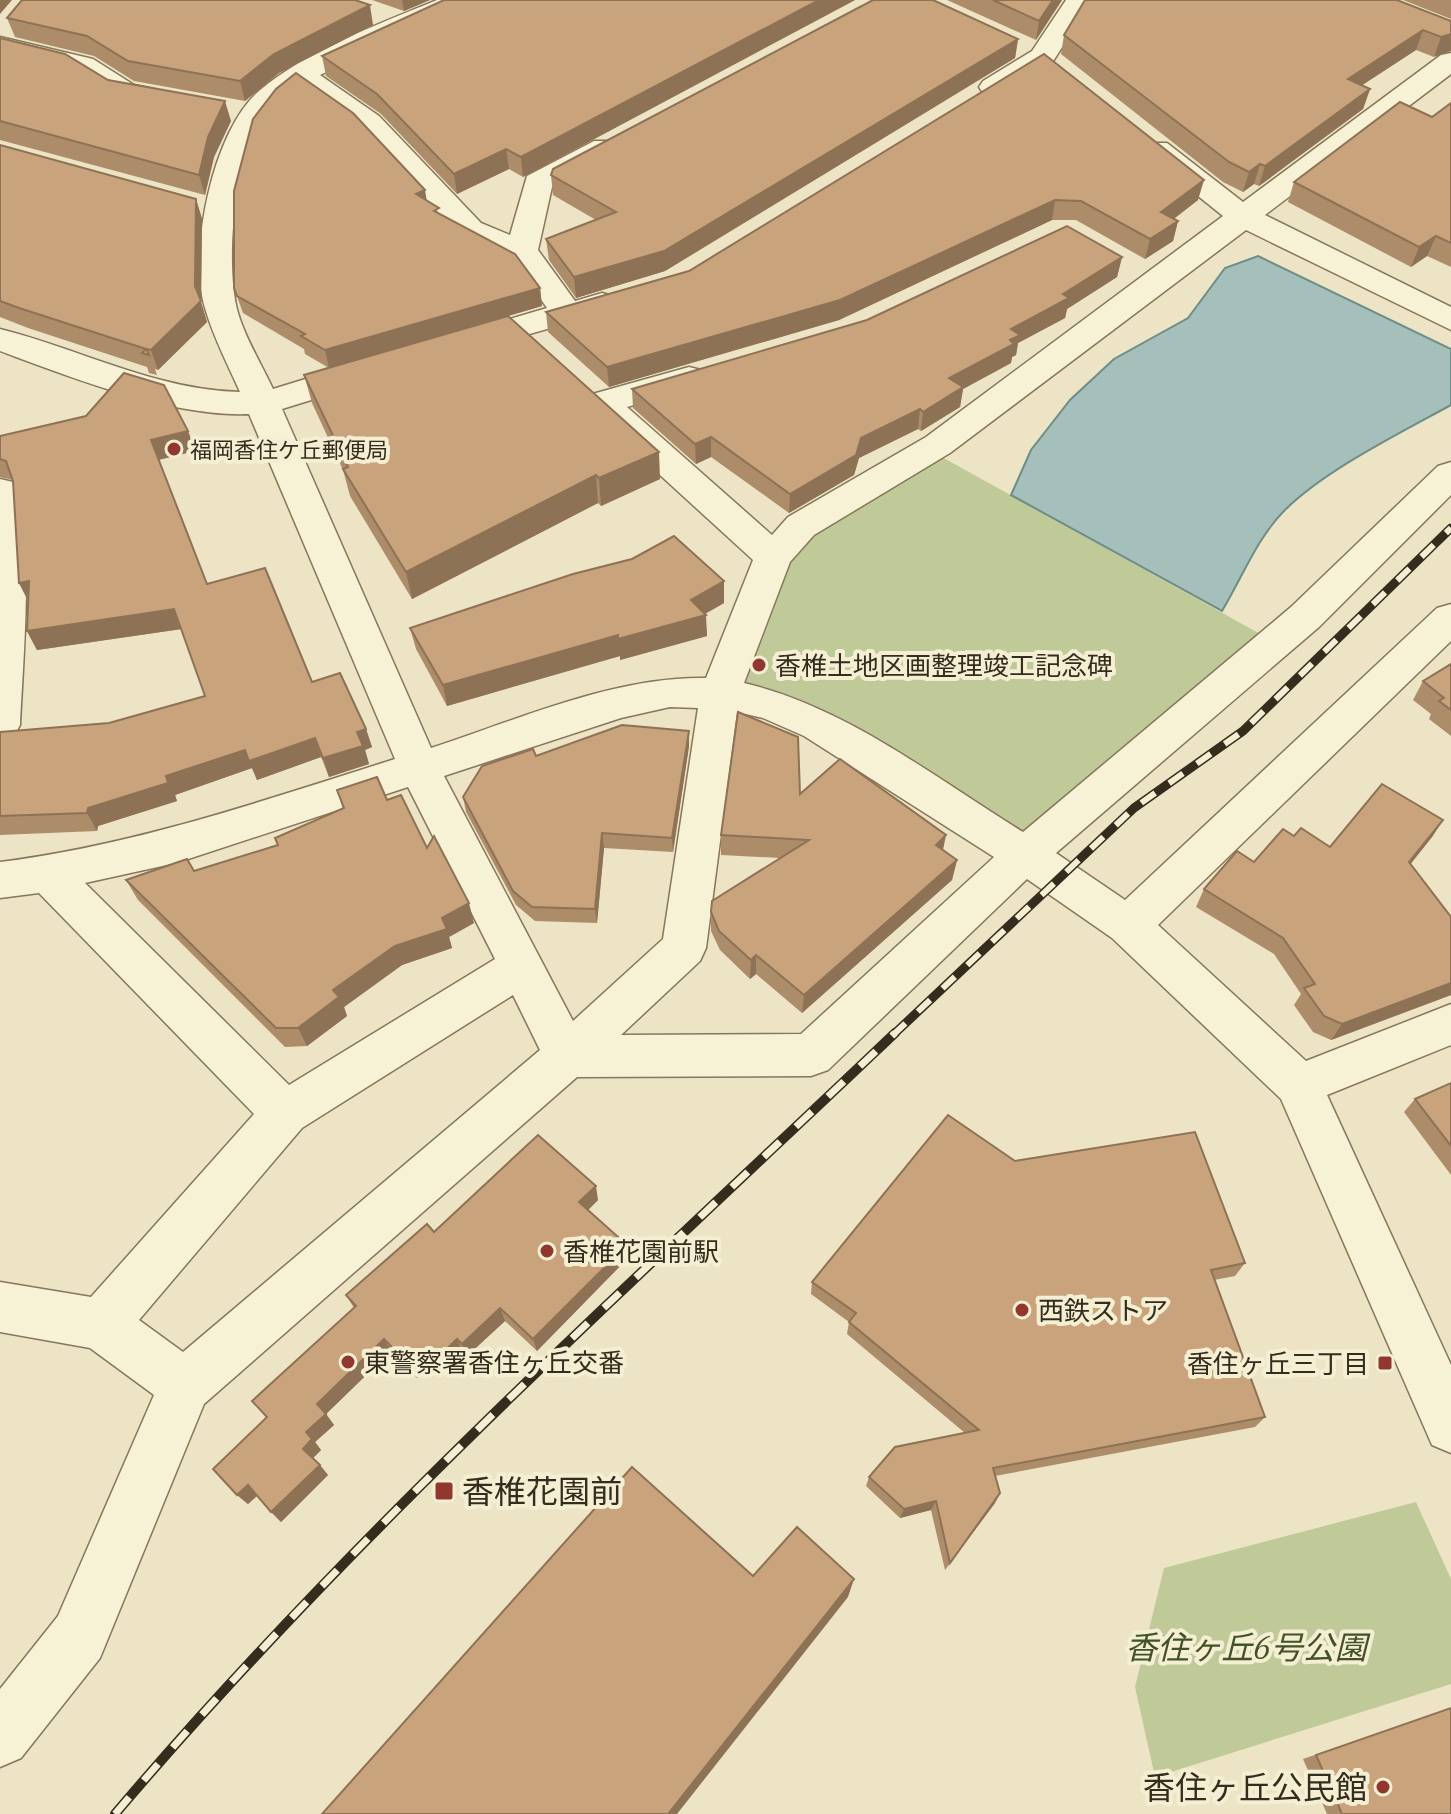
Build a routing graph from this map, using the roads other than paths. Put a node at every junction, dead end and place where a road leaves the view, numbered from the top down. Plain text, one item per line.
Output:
1 (460, 0) edge
2 (1079, 0) edge
3 (365, 9) edge
4 (406, 24) junction
5 (3, 33) edge
6 (1451, 61) edge
7 (302, 76) junction
8 (168, 99) edge
9 (974, 99) edge
10 (1134, 131) edge
11 (632, 133) edge
12 (1242, 216) junction
13 (522, 250) junction
14 (635, 293) edge
15 (567, 313) junction
16 (1451, 320) edge
17 (518, 327) junction
18 (0, 339) edge
19 (443, 349) edge
20 (549, 356) edge
21 (398, 362) edge
22 (720, 369) edge
23 (262, 402) junction
24 (1451, 474) edge
25 (0, 491) edge
26 (773, 557) junction
27 (1442, 643) edge
28 (720, 693) junction
29 (0, 725) edge
30 (419, 767) junction
31 (1025, 855) junction
32 (48, 874) junction
33 (0, 880) edge
34 (1128, 925) junction
35 (523, 965) junction
36 (1451, 1024) edge
37 (567, 1056) junction
38 (1299, 1085) junction
39 (285, 1113) junction
40 (0, 1307) edge
41 (101, 1324) junction
42 (185, 1385) junction
43 (1451, 1426) edge
44 (0, 1737) edge

1 - 4 street
2 - 9 street
3 - 4 street
4 - 7 street
5 - 8 street
6 - 12 street
7 - 13 street
7 - 23 street
10 - 12 street
11 - 13 street
12 - 16 street
12 - 26 street
13 - 15 street
14 - 15 street
15 - 17 street
17 - 19 street
17 - 20 street
18 - 23 street
21 - 23 street
22 - 26 street
23 - 30 street
24 - 31 street
25 - 29 street
26 - 28 street
27 - 34 street
28 - 30 street
28 - 31 street
28 - 37 street
30 - 32 street
30 - 35 street
31 - 34 street
31 - 37 street
32 - 33 street
32 - 39 street
34 - 38 street
35 - 37 street
35 - 39 street
36 - 38 street
37 - 42 street
38 - 43 street
39 - 41 street
40 - 41 street
41 - 42 street
42 - 44 street

